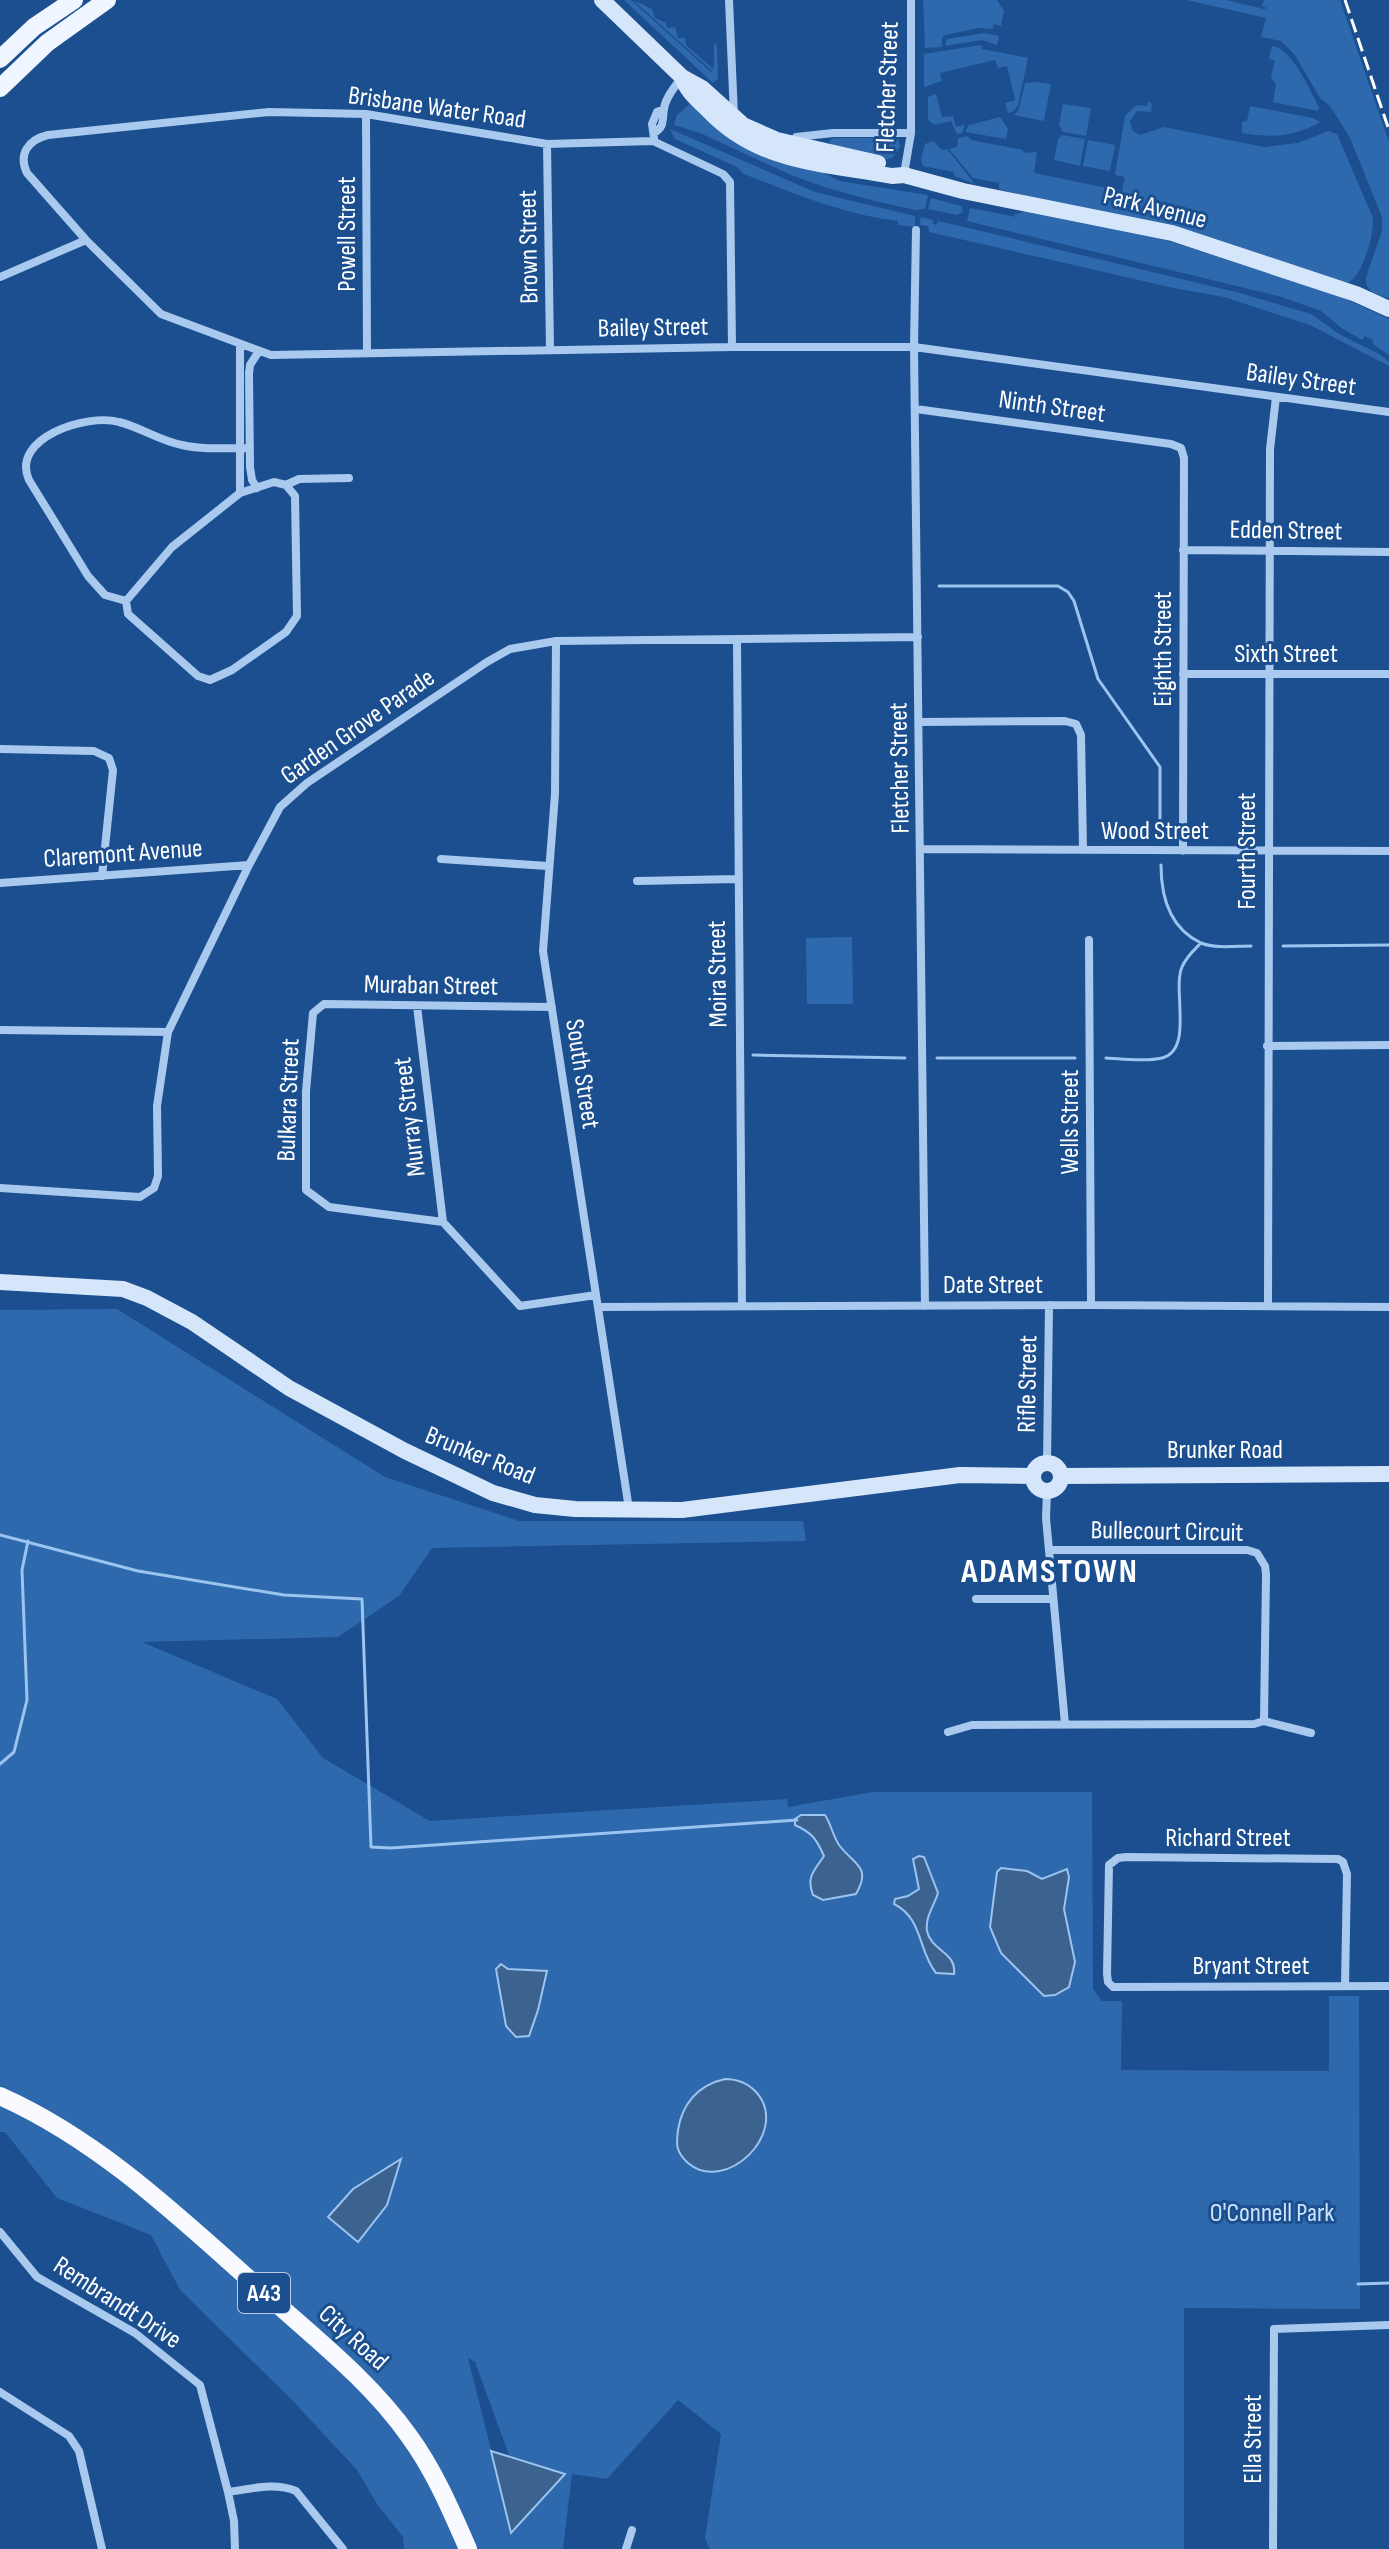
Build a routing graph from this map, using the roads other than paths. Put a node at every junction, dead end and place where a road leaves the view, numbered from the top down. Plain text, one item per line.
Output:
1 (74, 0) edge
2 (107, 0) edge
3 (602, 0) edge
4 (729, 0) edge
5 (911, 0) edge
6 (0, 59) edge
7 (682, 77) junction
8 (0, 88) edge
9 (366, 114) junction
10 (728, 119) junction
11 (911, 133) junction
12 (654, 137) junction
13 (547, 144) junction
14 (794, 145) junction
15 (28, 146) joint
16 (904, 175) junction
17 (916, 230) dead end
18 (86, 240) junction
19 (0, 277) edge
20 (1389, 309) edge
21 (240, 344) junction
22 (732, 347) junction
23 (914, 347) junction
24 (550, 350) junction
25 (259, 351) junction
26 (367, 353) junction
27 (1276, 397) junction
28 (916, 409) junction
29 (1389, 410) edge
30 (239, 448) junction
31 (250, 448) junction
32 (1181, 448) joint
33 (349, 478) dead end
34 (286, 485) junction
35 (257, 488) junction
36 (240, 493) junction
37 (1183, 550) junction
38 (1269, 551) junction
39 (1389, 552) edge
40 (126, 601) junction
41 (918, 637) junction
42 (737, 640) junction
43 (556, 641) junction
44 (1183, 674) junction
45 (1268, 674) junction
46 (1389, 674) edge
47 (919, 722) junction
48 (0, 749) edge
49 (921, 849) junction
50 (1083, 850) junction
51 (1183, 851) junction
52 (1268, 851) junction
53 (1389, 851) edge
54 (441, 859) dead end
55 (249, 865) junction
56 (548, 866) junction
57 (102, 876) junction
58 (737, 879) junction
59 (637, 881) dead end
60 (0, 883) edge
61 (1089, 940) dead end
62 (417, 1006) junction
63 (552, 1007) junction
64 (313, 1013) joint
65 (0, 1030) edge
66 (168, 1032) junction
67 (1389, 1045) edge
68 (1267, 1046) junction
69 (0, 1188) edge
70 (443, 1222) junction
71 (0, 1282) edge
72 (596, 1295) junction
73 (1049, 1305) junction
74 (1091, 1305) junction
75 (742, 1306) junction
76 (925, 1306) junction
77 (1268, 1306) junction
78 (598, 1307) junction
79 (1389, 1307) edge
80 (1047, 1463) junction
81 (1389, 1474) edge
82 (1032, 1476) junction
83 (1061, 1476) junction
84 (1047, 1492) junction
85 (629, 1510) junction
86 (1050, 1550) junction
87 (976, 1599) dead end
88 (1053, 1599) junction
89 (1264, 1721) junction
90 (1065, 1724) junction
91 (948, 1732) dead end
92 (1311, 1733) dead end
93 (1345, 1985) junction
94 (1389, 1986) edge
95 (1113, 1987) joint
96 (0, 2096) edge
97 (0, 2232) edge
98 (1389, 2325) edge
99 (0, 2392) edge
100 (228, 2492) junction
101 (632, 2530) dead end
102 (102, 2549) edge
103 (235, 2549) edge
104 (343, 2549) edge
105 (468, 2549) edge
106 (626, 2549) edge
107 (1273, 2549) edge

1 - 6 main road
2 - 8 main road
3 - 7 main road, Park Avenue
4 - 10 street
5 - 11 street, Fletcher Street
7 - 10 main road, Park Avenue
7 - 12 street
9 - 13 street, Brisbane Water Road
9 - 15 street, Brisbane Water Road
9 - 26 street, Powell Street
10 - 14 main road, Park Avenue
10 - 16 main road, Park Avenue
11 - 14 street
11 - 16 street, Fletcher Street
12 - 13 street, Brisbane Water Road
12 - 22 street, Brisbane Water Road
13 - 24 street, Brown Street
14 - 16 main road, Park Avenue
15 - 18 street, Bailey Street
16 - 20 main road, Park Avenue
17 - 23 street, Fletcher Street
18 - 19 street
18 - 21 street, Bailey Street
21 - 25 street, Bailey Street
21 - 30 street
22 - 23 street, Bailey Street
22 - 24 street, Bailey Street
23 - 27 street, Bailey Street
23 - 28 street, Fletcher Street
24 - 26 street, Bailey Street
25 - 26 street, Bailey Street
25 - 31 street
27 - 29 street, Bailey Street
27 - 38 street, Fourth Street
28 - 32 street, Ninth Street
28 - 41 street, Fletcher Street
30 - 31 street
30 - 36 street
30 - 40 street
31 - 35 street
32 - 37 street, Eighth Street
33 - 34 street
34 - 35 street
34 - 40 street
35 - 36 street
36 - 40 street
37 - 38 street, Edden Street
37 - 44 street, Eighth Street
38 - 39 street, Edden Street
38 - 45 street, Fourth Street
41 - 42 street, Garden Grove Parade
41 - 47 street, Fletcher Street
42 - 43 street, Garden Grove Parade
42 - 58 street, Moira Street
43 - 55 street, Garden Grove Parade
43 - 56 street, South Street
44 - 45 street, Sixth Street
44 - 51 street, Eighth Street
45 - 46 street, Sixth Street
45 - 52 street, Fourth Street
47 - 49 street, Fletcher Street
47 - 50 street
48 - 57 street
49 - 50 street, Wood Street
49 - 76 street, Fletcher Street
50 - 51 street, Wood Street
51 - 52 street, Wood Street
52 - 53 street, Wood Street
52 - 68 street, Fourth Street
54 - 56 street
55 - 57 street, Claremont Avenue
55 - 66 street, Garden Grove Parade
56 - 63 street, South Street
57 - 60 street, Claremont Avenue
58 - 59 street
58 - 75 street, Moira Street
61 - 74 street, Wells Street
62 - 63 street, Muraban Street
62 - 64 street, Muraban Street
62 - 70 street, Murray Street
63 - 72 street, South Street
64 - 70 street, Bulkara Street
65 - 66 street
66 - 69 street, Garden Grove Parade
67 - 68 street
68 - 77 street, Fourth Street
70 - 72 street
71 - 85 main road, Brunker Road
72 - 78 street, South Street
73 - 74 street, Date Street
73 - 76 street, Date Street
73 - 80 street, Rifle Street
74 - 77 street, Date Street
75 - 76 street, Date Street
75 - 78 street, Date Street
77 - 79 street, Date Street
78 - 85 street, South Street
80 - 82 main road
80 - 83 main road
81 - 83 main road, Brunker Road
82 - 84 main road
82 - 85 main road, Brunker Road
83 - 84 main road
84 - 86 street
86 - 88 street
86 - 89 street, Bullecourt Circuit
87 - 88 street
88 - 90 street
89 - 90 street
89 - 92 street
90 - 91 street
93 - 94 street, Bryant Street
93 - 95 street, Bryant Street
93 - 95 street, Richard Street
96 - 105 highway, City Road / A43
97 - 100 street, Rembrandt Drive
98 - 107 street, Ella Street
99 - 102 street
100 - 103 street, Rembrandt Drive
100 - 104 street
101 - 106 street

